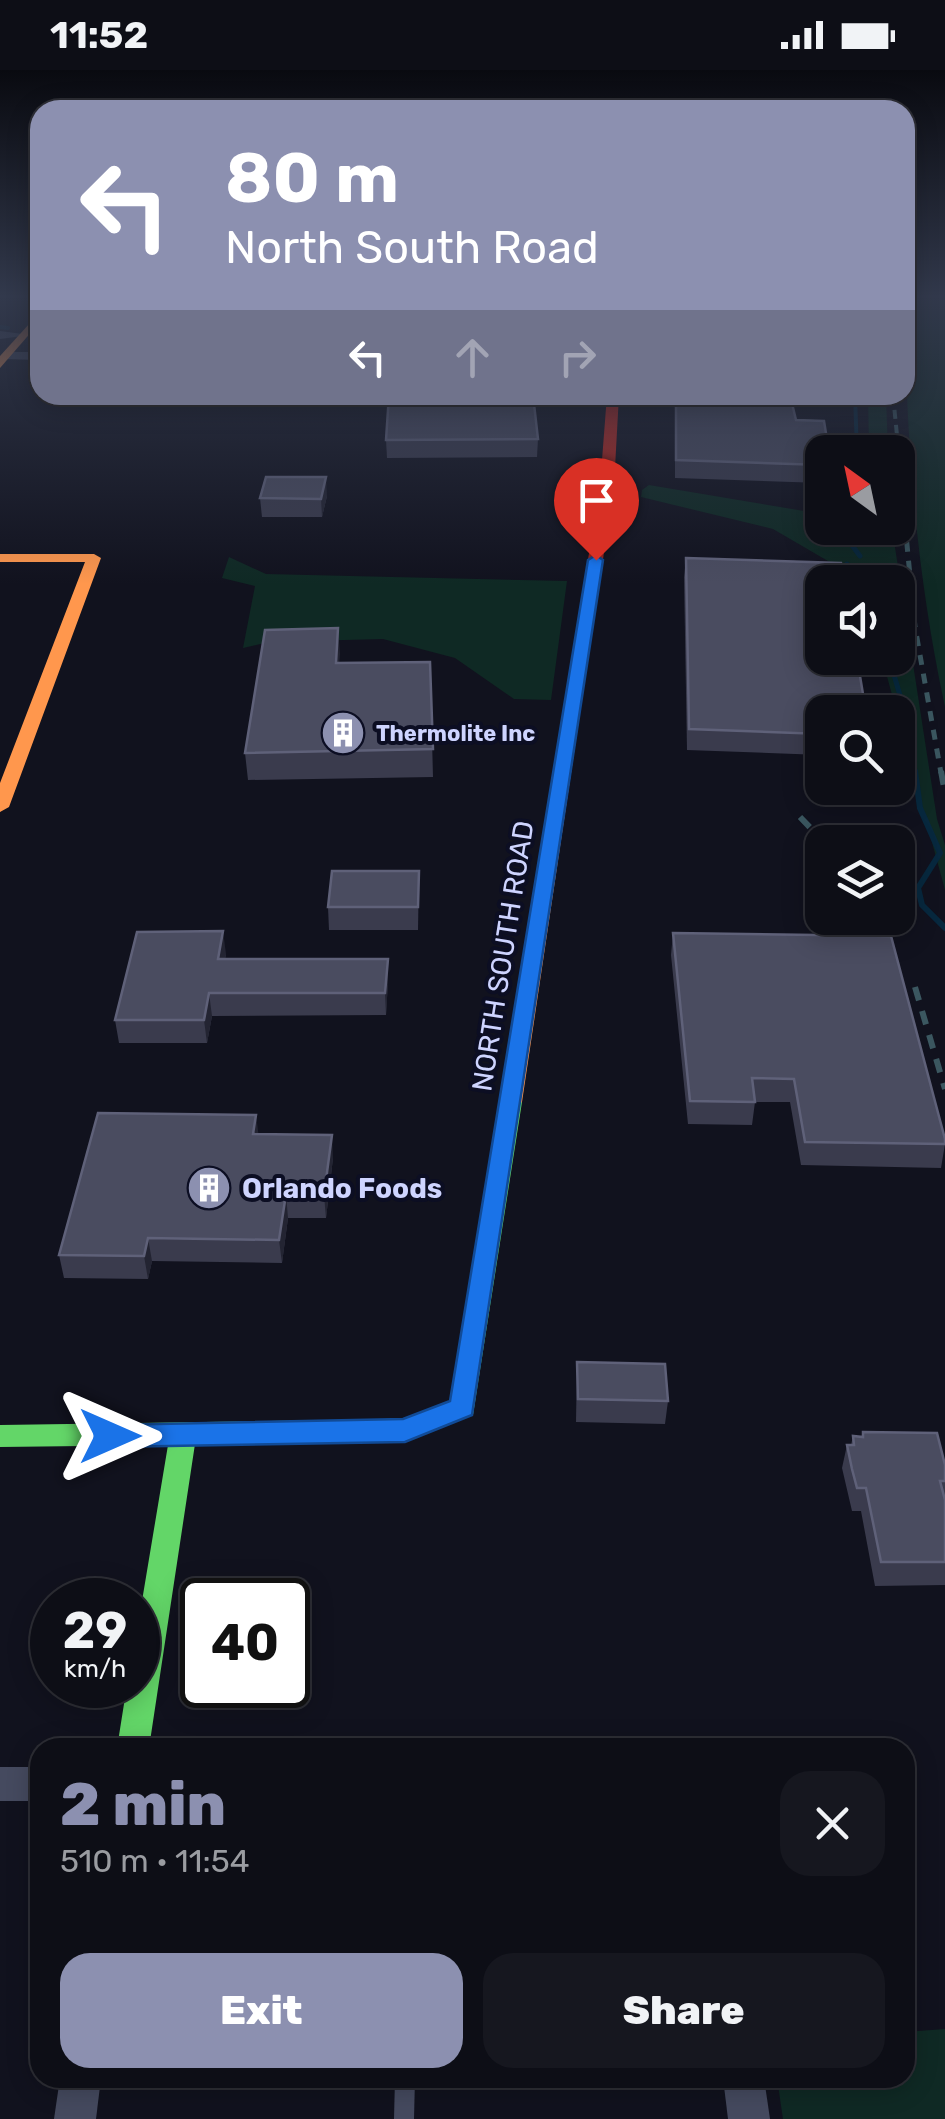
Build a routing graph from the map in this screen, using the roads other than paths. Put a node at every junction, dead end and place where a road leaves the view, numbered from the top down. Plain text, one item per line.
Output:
1 (612, 405) edge
2 (0, 558) edge
3 (8, 763) edge
4 (0, 807) edge
5 (182, 1435) junction
6 (0, 1436) edge
7 (134, 1738) edge
8 (0, 1784) edge
9 (30, 1784) edge
10 (80, 2088) edge
11 (405, 2088) edge
12 (745, 2088) edge
13 (75, 2119) edge
14 (404, 2119) edge
15 (749, 2119) edge

1 - 5 street, NORTH SOUTH ROAD
2 - 3 street
3 - 4 street
5 - 6 street
5 - 7 street
8 - 9 street
10 - 13 street
11 - 14 lane
12 - 15 street

